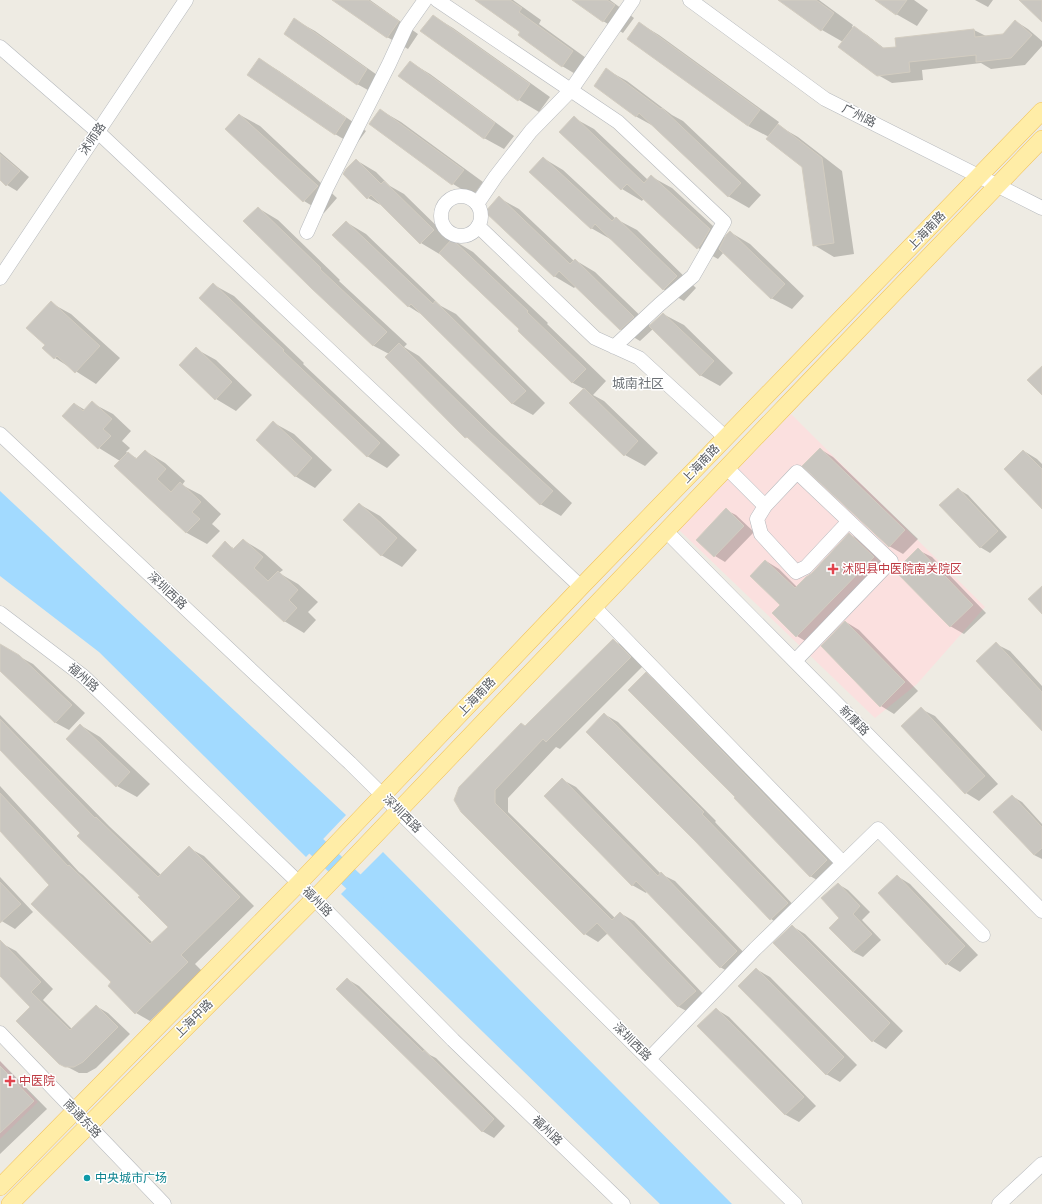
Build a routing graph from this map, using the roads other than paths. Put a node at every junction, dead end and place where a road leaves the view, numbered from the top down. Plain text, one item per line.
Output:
1 (186, 0) edge
2 (425, 0) edge
3 (437, 0) edge
4 (633, 0) edge
5 (690, 0) edge
6 (0, 47) edge
7 (571, 90) junction
8 (1042, 111) edge
9 (98, 132) junction
10 (1042, 139) edge
11 (979, 177) junction
12 (998, 186) junction
13 (477, 204) junction
14 (1042, 208) edge
15 (478, 226) junction
16 (307, 232) dead end
17 (0, 278) edge
18 (614, 346) junction
19 (0, 434) edge
20 (726, 438) junction
21 (727, 468) junction
22 (765, 506) junction
23 (849, 521) junction
24 (666, 531) junction
25 (581, 587) junction
26 (594, 607) junction
27 (0, 613) edge
28 (795, 661) junction
29 (383, 795) junction
30 (399, 812) junction
31 (362, 817) joint
32 (378, 833) joint
33 (843, 863) junction
34 (302, 880) junction
35 (318, 896) junction
36 (1042, 911) edge
37 (983, 935) dead end
38 (0, 1033) edge
39 (649, 1059) junction
40 (75, 1111) junction
41 (88, 1125) junction
42 (1042, 1164) edge
43 (0, 1187) edge
44 (10, 1204) edge
45 (164, 1204) edge
46 (623, 1204) edge
47 (796, 1204) edge
48 (999, 1204) edge

1 - 9 street, 沭师路
2 - 16 street
3 - 7 street
4 - 7 street
5 - 11 street, 广州路
6 - 9 street
7 - 13 street
7 - 18 street
8 - 11 main road, 上海南路
9 - 17 street, 沭师路
9 - 25 street
10 - 12 main road, 上海南路
11 - 12 street, 广州路
11 - 20 main road, 上海南路
12 - 14 street, 广州路
12 - 21 main road, 上海南路
13 - 15 street
13 - 15 street
15 - 18 street
18 - 20 street
19 - 29 street, 深圳西路
20 - 25 main road, 上海南路
21 - 22 street
21 - 24 main road, 上海南路
22 - 23 street
22 - 23 street
23 - 28 street
24 - 26 main road, 上海南路
24 - 28 street, 新康路
25 - 29 main road, 上海南路
26 - 30 main road, 上海南路
26 - 33 street
27 - 34 street, 福州路
28 - 36 street, 新康路
29 - 30 street, 深圳西路
29 - 31 main road, 上海南路
30 - 32 main road, 上海南路
30 - 39 street, 深圳西路
31 - 34 main road, 上海中路
32 - 35 main road, 上海中路
33 - 37 street
33 - 39 street
34 - 35 street, 福州路
34 - 40 main road, 上海中路
35 - 41 main road, 上海中路
35 - 46 street, 福州路
38 - 40 street, 南通东路
39 - 47 street, 深圳西路
40 - 41 street, 南通东路
40 - 43 main road, 上海中路
41 - 44 main road, 上海中路
41 - 45 street, 南通东路
42 - 48 street

